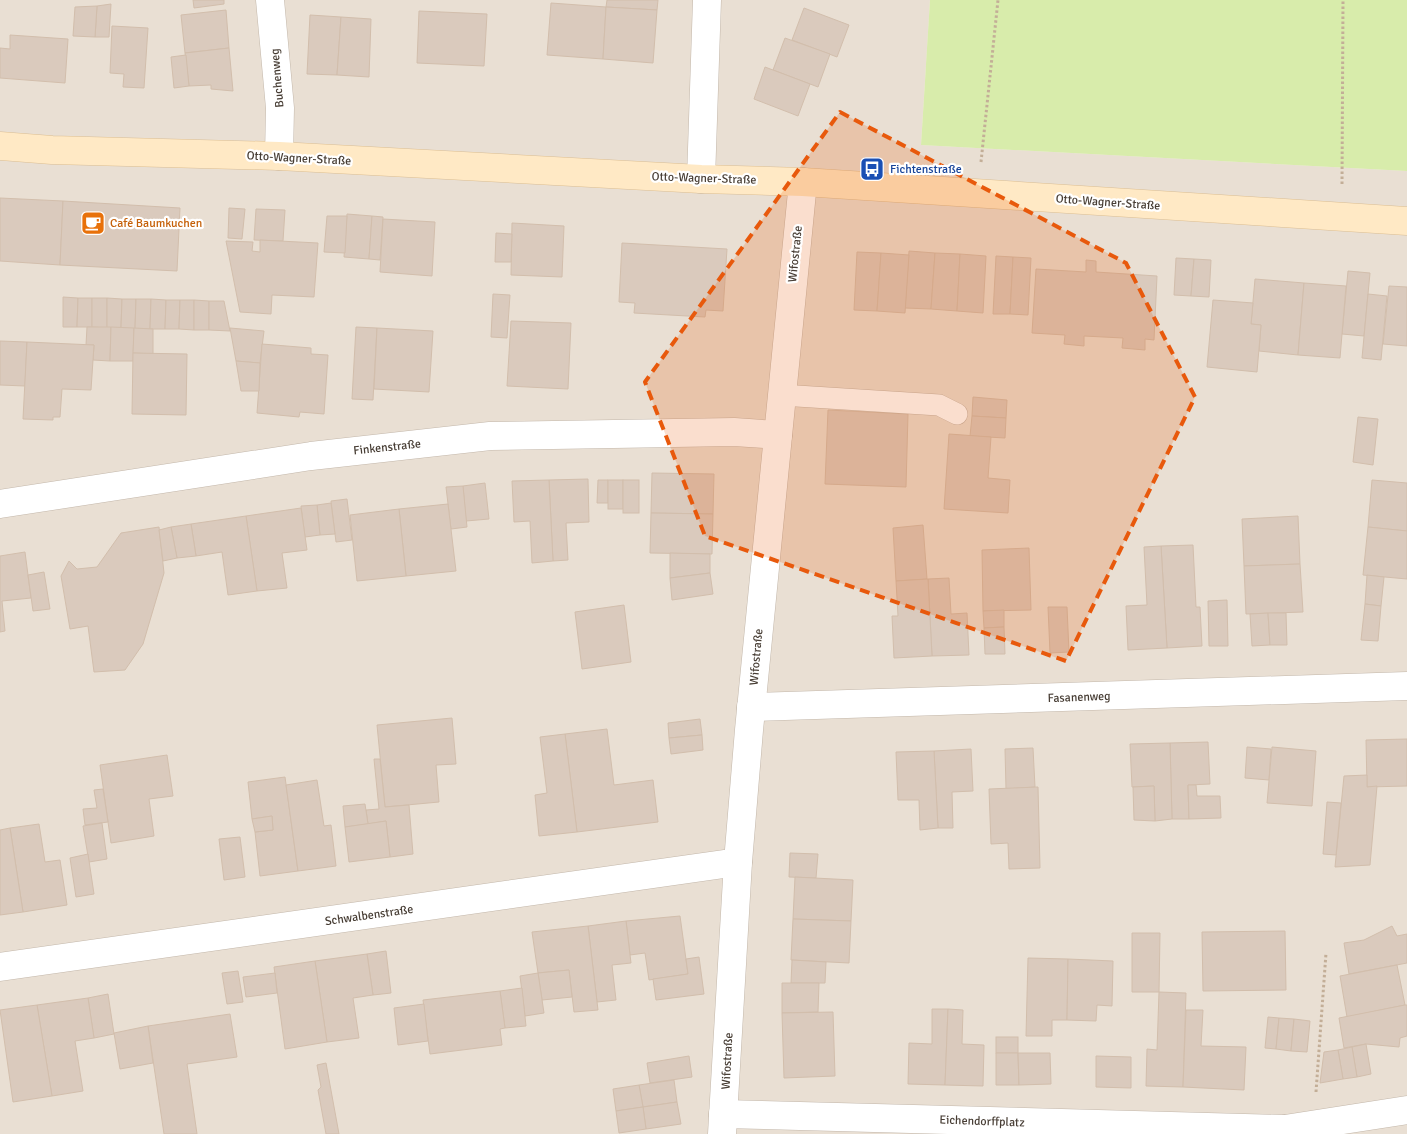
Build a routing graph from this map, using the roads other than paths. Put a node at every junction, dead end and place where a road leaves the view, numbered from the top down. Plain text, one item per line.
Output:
1 (270, 0) edge
2 (708, 0) edge
3 (0, 146) edge
4 (279, 156) junction
5 (701, 179) junction
6 (803, 182) junction
7 (1407, 221) edge
8 (781, 395) junction
9 (957, 414) dead end
10 (778, 435) junction
11 (0, 504) edge
12 (1407, 686) edge
13 (751, 707) junction
14 (738, 862) junction
15 (0, 967) edge
16 (1407, 1110) edge
17 (723, 1124) edge
18 (1278, 1132) edge

1 - 4 street, Buchenweg
2 - 5 street
3 - 4 street, Otto-Wagner-Straße
4 - 5 street, Otto-Wagner-Straße
5 - 6 street, Otto-Wagner-Straße
6 - 7 street, Otto-Wagner-Straße
6 - 8 street, Wifostraße
8 - 9 lane
8 - 10 street, Wifostraße
10 - 11 street, Finkenstraße
10 - 13 street, Wifostraße
12 - 13 street, Fasanenweg
13 - 14 street, Wifostraße
14 - 15 street, Schwalbenstraße
14 - 17 street, Wifostraße
16 - 18 street, Eichendorffplatz
17 - 18 street, Eichendorffplatz

